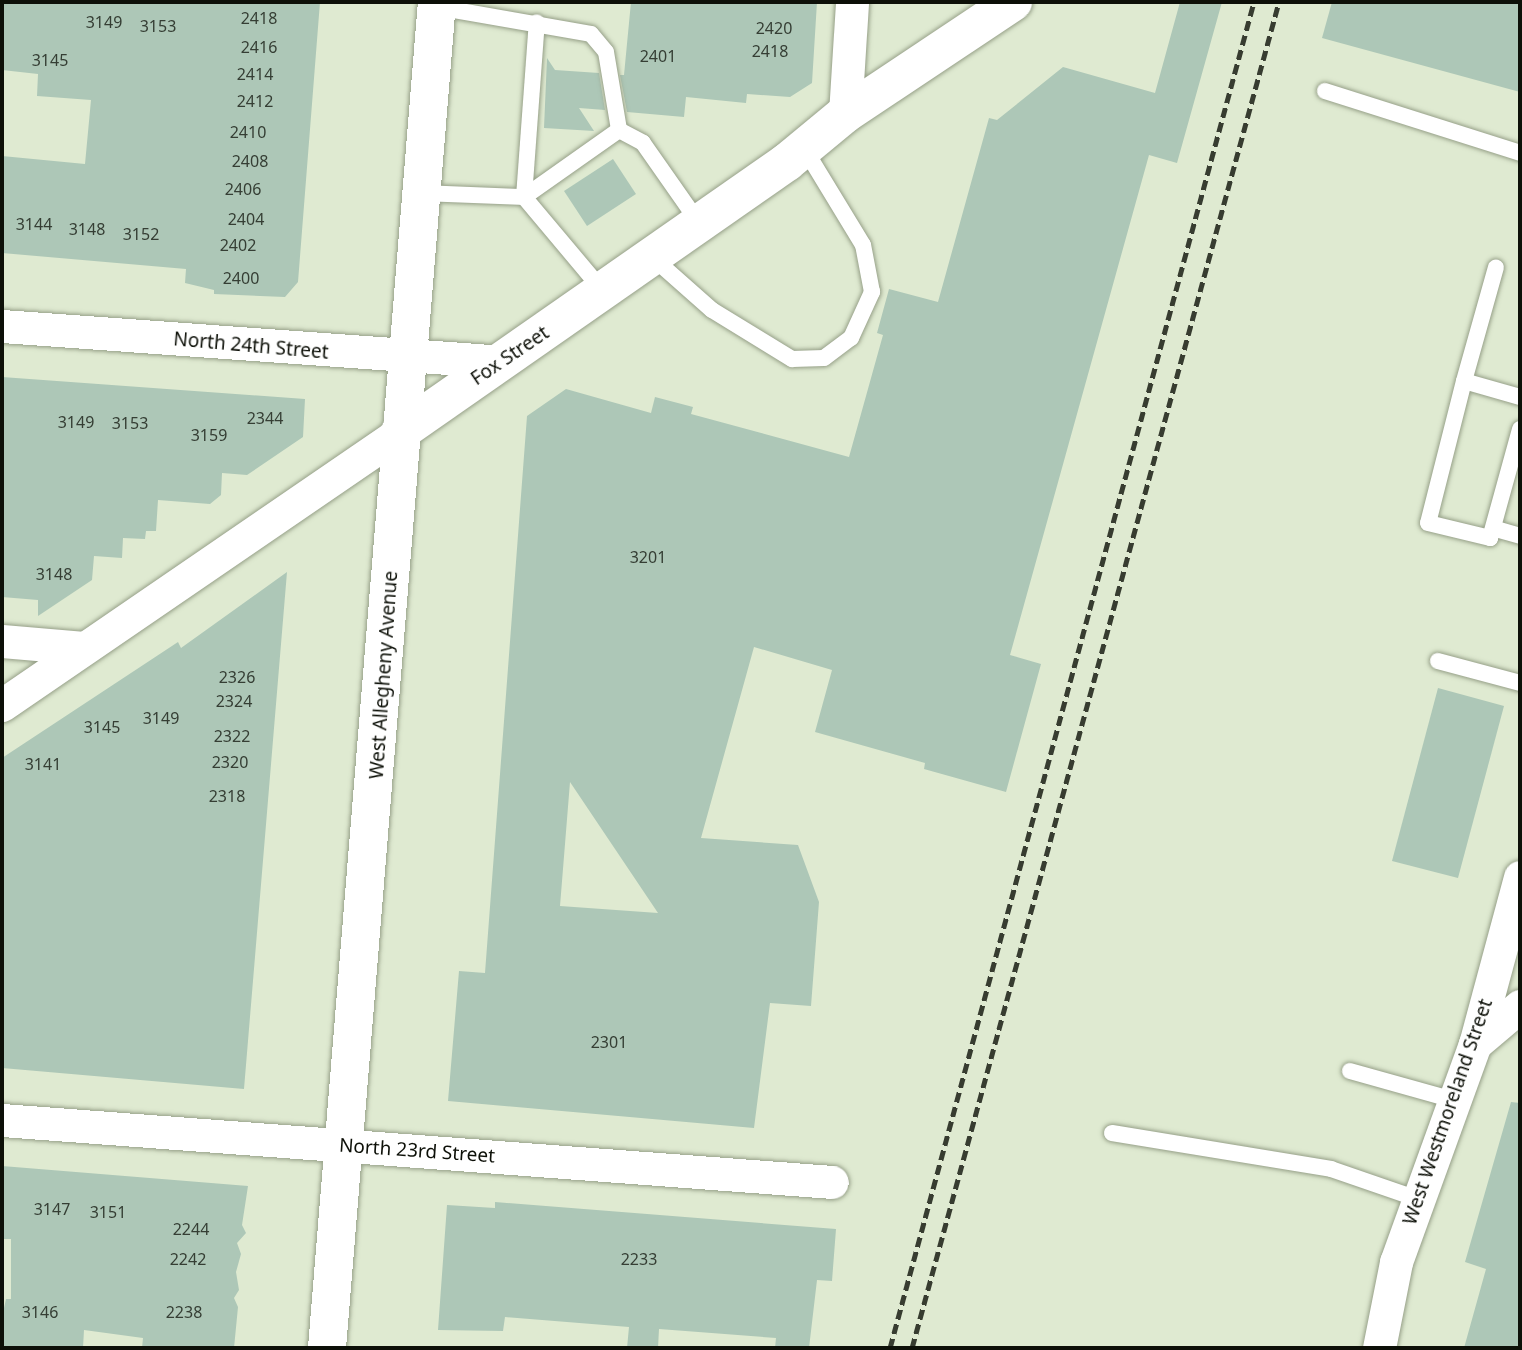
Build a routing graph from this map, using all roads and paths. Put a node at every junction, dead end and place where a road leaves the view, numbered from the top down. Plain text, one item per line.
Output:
1 (852, 2) edge
2 (1013, 2) edge
3 (437, 4) edge
4 (537, 22) junction
5 (1325, 91) dead end
6 (845, 114) junction
7 (619, 130) junction
8 (804, 148) junction
9 (1520, 153) edge
10 (423, 193) junction
11 (524, 197) junction
12 (699, 223) junction
13 (652, 257) junction
14 (1496, 267) dead end
15 (604, 292) junction
16 (2, 326) edge
17 (405, 358) junction
18 (500, 362) junction
19 (1464, 381) junction
20 (1520, 397) edge
21 (1520, 429) edge
22 (400, 432) junction
23 (1496, 529) junction
24 (1520, 536) edge
25 (2, 641) edge
26 (85, 648) junction
27 (1438, 661) dead end
28 (1520, 683) edge
29 (2, 705) edge
30 (1520, 877) edge
31 (1520, 1006) edge
32 (1475, 1044) junction
33 (1350, 1070) dead end
34 (1454, 1100) junction
35 (2, 1120) edge
36 (1112, 1133) dead end
37 (343, 1146) junction
38 (832, 1182) dead end
39 (1418, 1199) junction
40 (327, 1348) edge
41 (1379, 1348) edge

1 - 6 street
2 - 6 main road, Fox Street
3 - 4 lane
3 - 10 main road, West Allegheny Avenue
4 - 7 lane
4 - 11 lane
5 - 9 lane
6 - 8 main road, Fox Street
7 - 11 lane
7 - 12 lane
8 - 12 main road, Fox Street
8 - 13 lane
10 - 11 lane
10 - 17 main road, West Allegheny Avenue
11 - 15 lane
12 - 13 main road, Fox Street
13 - 15 main road, Fox Street
14 - 19 lane
15 - 18 main road, Fox Street
16 - 17 street, North 24th Street
17 - 18 street, North 24th Street
17 - 22 main road, West Allegheny Avenue
18 - 22 main road, Fox Street
19 - 20 lane
19 - 23 lane
21 - 23 lane
22 - 26 street, Fox Street
22 - 37 main road, West Allegheny Avenue
23 - 24 lane
25 - 26 street
26 - 29 street, Fox Street
27 - 28 lane
30 - 32 street, West Westmoreland Street
31 - 32 street
32 - 34 street, West Westmoreland Street
33 - 34 lane
34 - 39 street, West Westmoreland Street
35 - 37 street, North 23rd Street
36 - 39 lane
37 - 38 street, North 23rd Street
37 - 40 main road, West Allegheny Avenue
39 - 41 street, West Westmoreland Street

